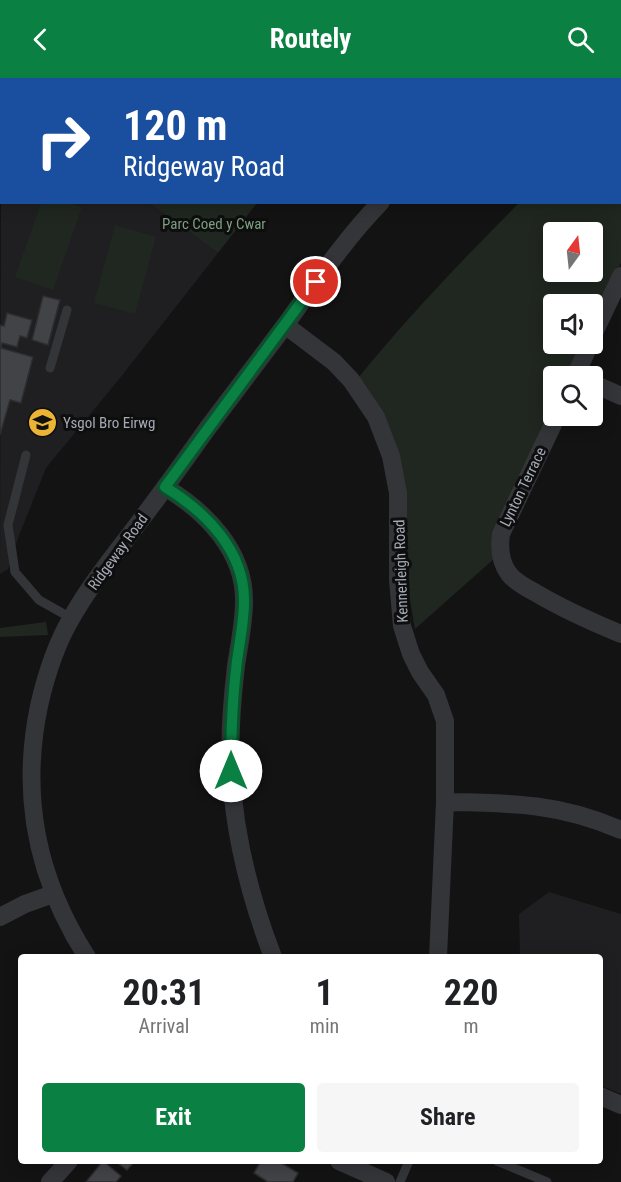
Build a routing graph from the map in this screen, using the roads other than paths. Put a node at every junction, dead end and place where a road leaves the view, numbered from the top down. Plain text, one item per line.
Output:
1 (379, 204) edge
2 (621, 276) edge
3 (67, 310) dead end
4 (603, 314) edge
5 (285, 325) junction
6 (50, 368) dead end
7 (603, 388) edge
8 (621, 396) edge
9 (552, 426) edge
10 (26, 455) dead end
11 (165, 487) junction
12 (71, 618) junction
13 (621, 634) edge
14 (445, 802) junction
15 (621, 830) edge
16 (52, 894) junction
17 (0, 917) edge
18 (85, 954) edge
19 (272, 954) edge
20 (438, 954) edge
21 (603, 1097) edge
22 (621, 1105) edge
23 (66, 1164) edge
24 (346, 1164) edge
25 (408, 1164) edge
26 (504, 1164) edge
27 (50, 1182) edge
28 (386, 1182) edge
29 (400, 1182) edge
30 (547, 1182) edge

1 - 5 street, Ridgeway Road
2 - 4 street
3 - 6 lane
5 - 11 street, Ridgeway Road
5 - 14 street, Kennerleigh Road
7 - 8 street
9 - 13 street, Lynton Terrace
10 - 12 lane
11 - 12 street, Ridgeway Road
11 - 19 street
12 - 16 street, Ridgeway Road
14 - 15 street
14 - 20 street, Kennerleigh Road
16 - 17 street
16 - 18 street, Ridgeway Road
21 - 22 street
23 - 27 street
24 - 28 street
25 - 29 lane
26 - 30 lane

